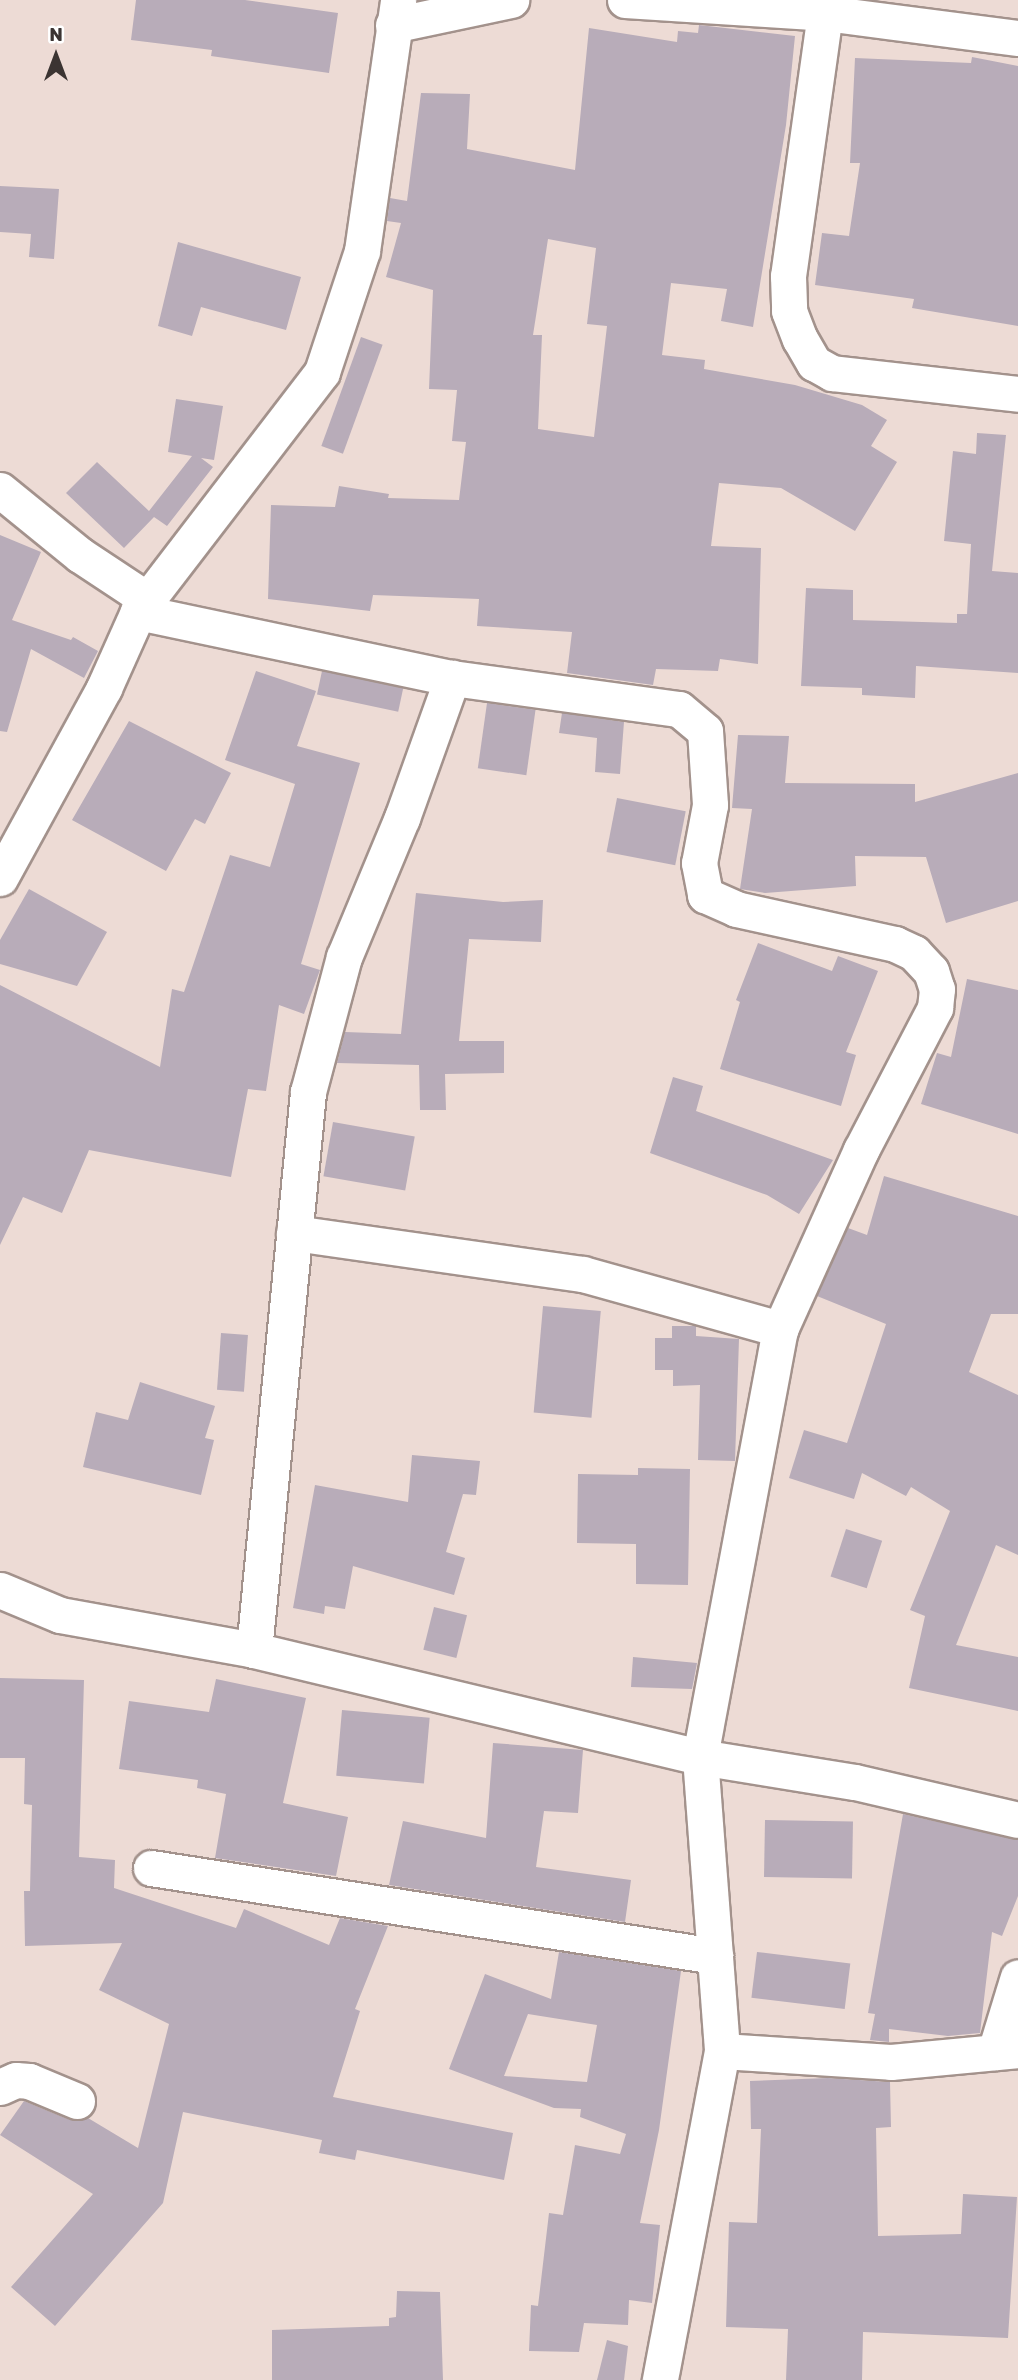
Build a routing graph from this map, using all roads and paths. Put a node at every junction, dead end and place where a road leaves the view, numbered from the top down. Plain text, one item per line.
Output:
1 (511, 0) edge
2 (625, 0) edge
3 (396, 12) edge
4 (825, 13) junction
5 (1018, 38) edge
6 (1018, 394) edge
7 (0, 490) edge
8 (143, 606) junction
9 (452, 678) junction
10 (0, 878) edge
11 (294, 1233) junction
12 (780, 1329) junction
13 (0, 1590) edge
14 (254, 1650) junction
15 (700, 1757) junction
16 (1018, 1820) edge
17 (151, 1868) dead end
18 (715, 1956) junction
19 (1018, 1977) edge
20 (722, 2051) junction
21 (1007, 2051) edge
22 (0, 2087) edge
23 (77, 2101) dead end
24 (660, 2380) edge

1 - 3 street
2 - 4 street
3 - 8 street
4 - 5 street
4 - 6 street
7 - 8 street
8 - 9 street
8 - 10 street
9 - 11 street
9 - 12 street
11 - 12 street
11 - 14 street
12 - 15 street
13 - 14 street
14 - 15 street
15 - 16 street
15 - 18 street
17 - 18 street
18 - 20 street
19 - 21 street
20 - 21 street
20 - 24 street
22 - 23 street

